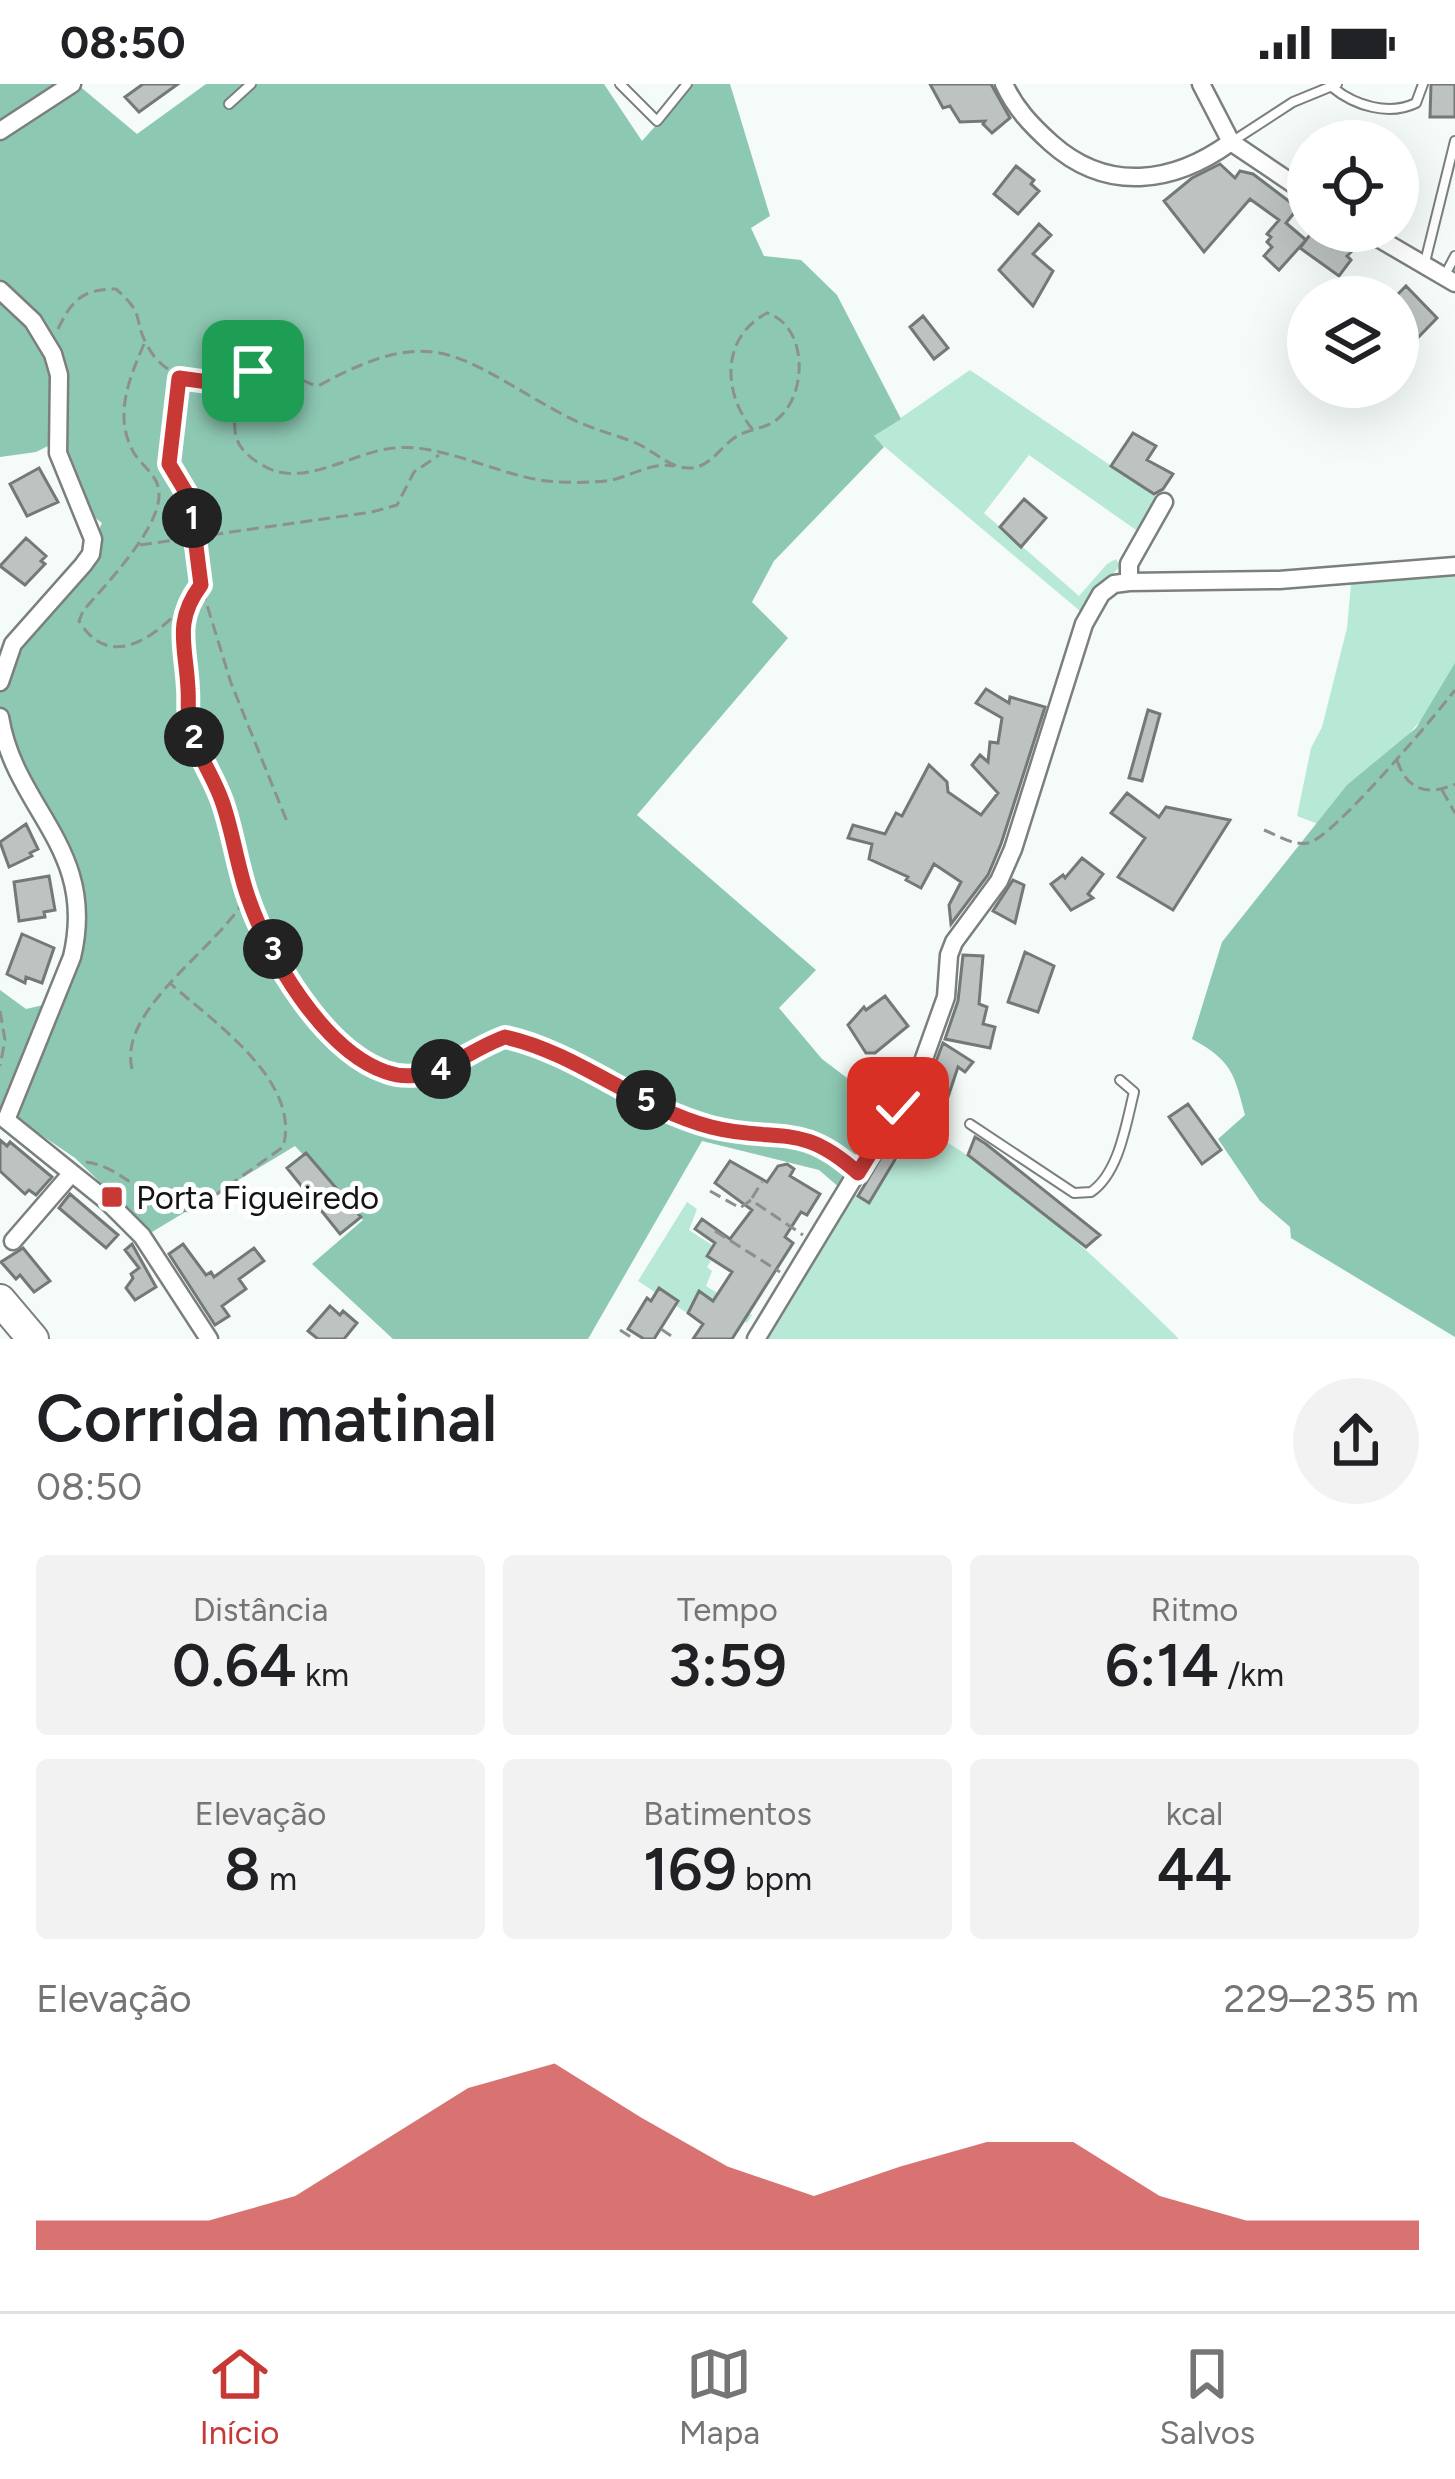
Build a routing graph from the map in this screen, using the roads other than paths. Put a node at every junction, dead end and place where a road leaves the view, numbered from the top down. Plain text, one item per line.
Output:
1 (72, 84) edge
2 (251, 84) edge
3 (620, 84) edge
4 (687, 84) edge
5 (1004, 84) edge
6 (1201, 84) edge
7 (1423, 84) edge
8 (1334, 85) edge
9 (230, 104) dead end
10 (0, 131) edge
11 (1455, 141) edge
12 (1232, 142) junction
13 (1287, 180) edge
14 (1400, 252) edge
15 (1424, 267) junction
16 (1452, 269) edge
17 (0, 290) edge
18 (1164, 502) dead end
19 (1455, 566) edge
20 (1129, 582) junction
21 (0, 682) edge
22 (0, 717) edge
23 (1120, 1080) dead end
24 (970, 1124) dead end
25 (71, 1174) junction
26 (14, 1240) dead end
27 (0, 1300) edge
28 (33, 1339) edge
29 (209, 1339) edge
30 (756, 1339) edge

1 - 10 street
2 - 9 lane
3 - 4 lane
5 - 12 street
6 - 12 street
7 - 8 lane
8 - 12 lane
11 - 15 lane
12 - 13 street
14 - 15 street
15 - 16 street
17 - 21 street
18 - 20 street
19 - 20 street
20 - 30 street
22 - 25 street
23 - 24 lane
25 - 26 street
25 - 29 street
27 - 28 highway

